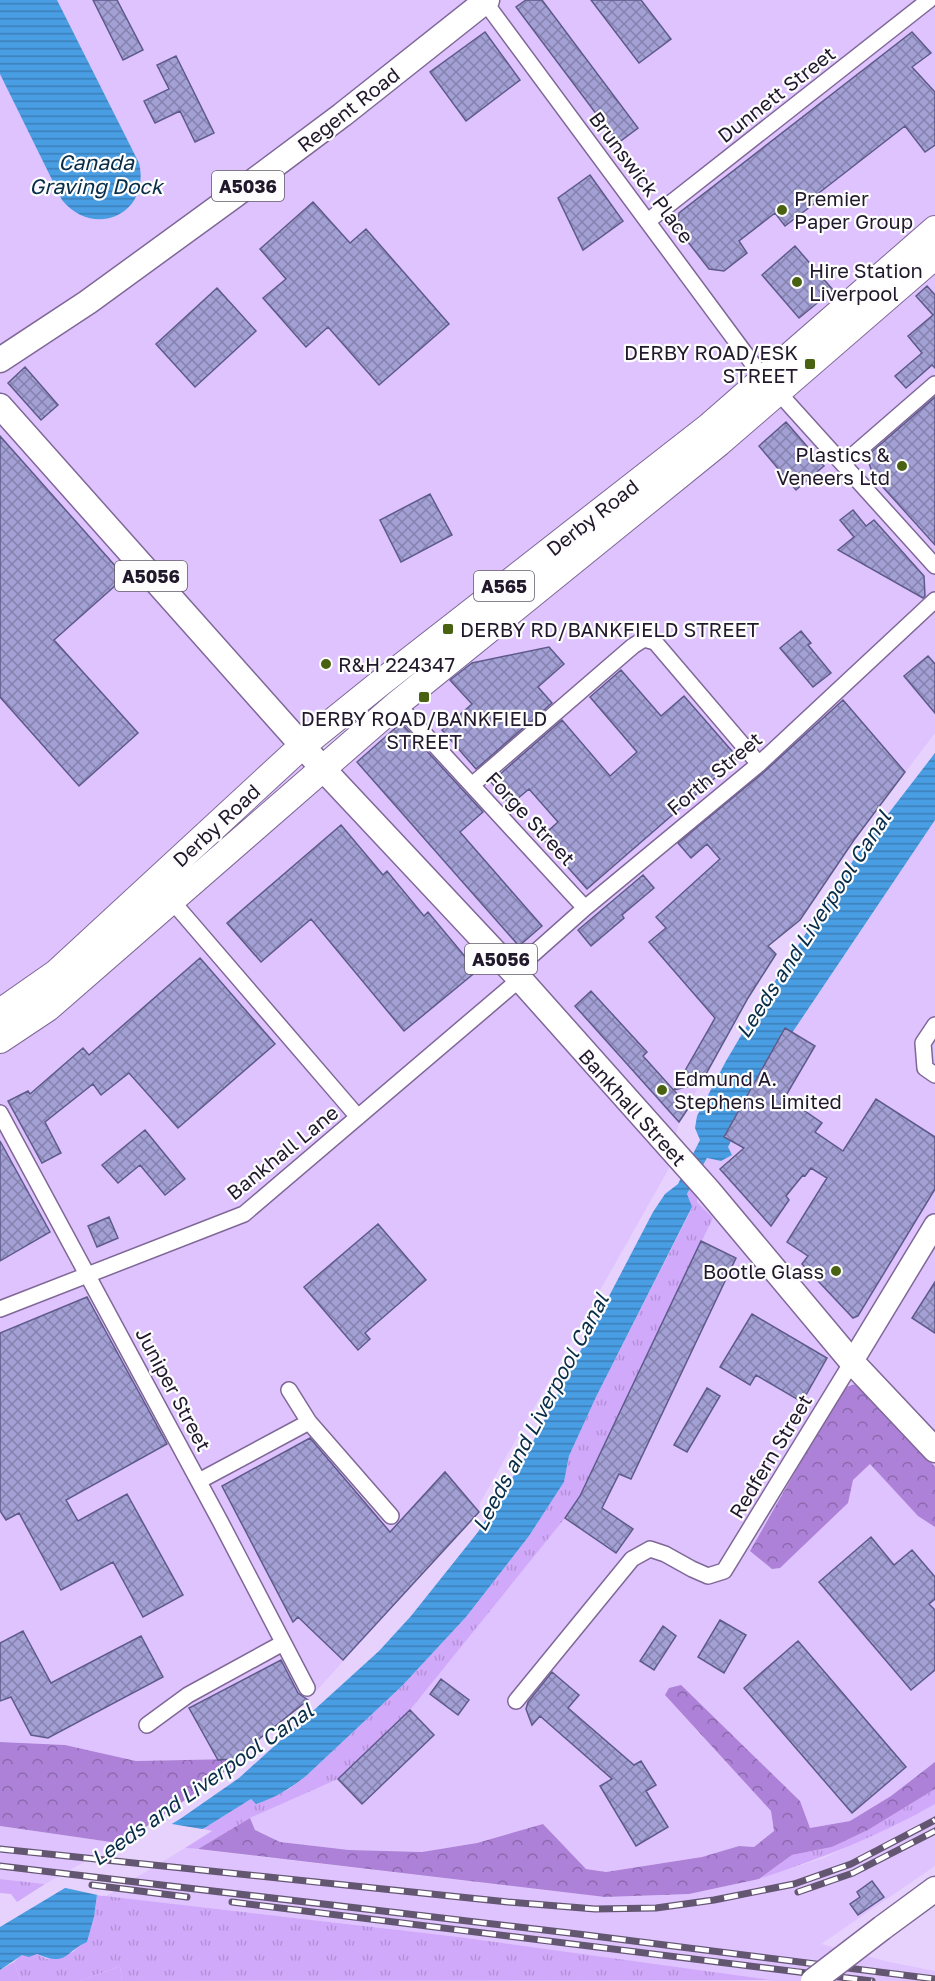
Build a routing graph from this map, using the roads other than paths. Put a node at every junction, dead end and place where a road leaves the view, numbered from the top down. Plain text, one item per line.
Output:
1 (929, 0) edge
2 (486, 1) edge
3 (648, 221) junction
4 (935, 228) edge
5 (935, 256) edge
6 (0, 360) edge
7 (935, 384) edge
8 (771, 385) junction
9 (0, 406) edge
10 (844, 463) junction
11 (935, 566) edge
12 (935, 600) edge
13 (449, 662) junction
14 (397, 704) junction
15 (302, 746) junction
16 (759, 764) junction
17 (324, 770) junction
18 (472, 785) junction
19 (178, 860) junction
20 (171, 901) junction
21 (585, 908) junction
22 (516, 975) junction
23 (0, 1012) edge
24 (935, 1025) edge
25 (0, 1040) edge
26 (935, 1075) edge
27 (0, 1113) edge
28 (358, 1117) junction
29 (935, 1225) edge
30 (89, 1275) junction
31 (0, 1309) edge
32 (852, 1362) junction
33 (289, 1390) dead end
34 (309, 1422) junction
35 (935, 1450) edge
36 (199, 1481) junction
37 (391, 1516) dead end
38 (283, 1643) junction
39 (307, 1688) dead end
40 (516, 1701) dead end
41 (147, 1725) dead end
42 (935, 1889) edge
43 (813, 1981) edge

1 - 3 street, Dunnett Street
2 - 3 street, Brunswick Place
2 - 6 main road, Regent Road / A5036
3 - 8 street, Brunswick Place
4 - 8 highway, Derby Road / A565
5 - 8 highway, Derby Road / A565
7 - 10 street
8 - 10 street, Brunswick Place
8 - 13 highway, Derby Road / A565
8 - 15 highway, Derby Road / A565
9 - 15 main road, A5056
10 - 11 street, Brunswick Place
12 - 16 street, Forth Street
13 - 14 highway, Derby Road / A565
13 - 15 highway
14 - 17 highway, Derby Road / A565
14 - 18 street, Forge Street
15 - 17 main road, A5056
15 - 19 highway, Derby Road / A565
16 - 18 street
16 - 21 street, Forth Street
17 - 19 highway
17 - 20 highway, Derby Road / A565
17 - 22 main road, Bankhall Street / A5056
18 - 21 street, Forge Street
19 - 23 highway, Derby Road / A565
20 - 25 highway, Derby Road / A565
20 - 28 street
21 - 22 street, Forth Street
22 - 28 street, Bankhall Lane
22 - 32 main road, Bankhall Street / A5056
24 - 26 street
27 - 30 street, Juniper Street
28 - 30 street, Bankhall Lane
29 - 32 main road
30 - 31 street, Bankhall Lane
30 - 36 street, Juniper Street
32 - 35 main road, Bankhall Street / A5056
32 - 40 street, Redfern Street
33 - 34 street
34 - 36 street
34 - 37 street
36 - 38 street, Juniper Street
38 - 39 street, Juniper Street
38 - 41 street
42 - 43 main road, bridge

